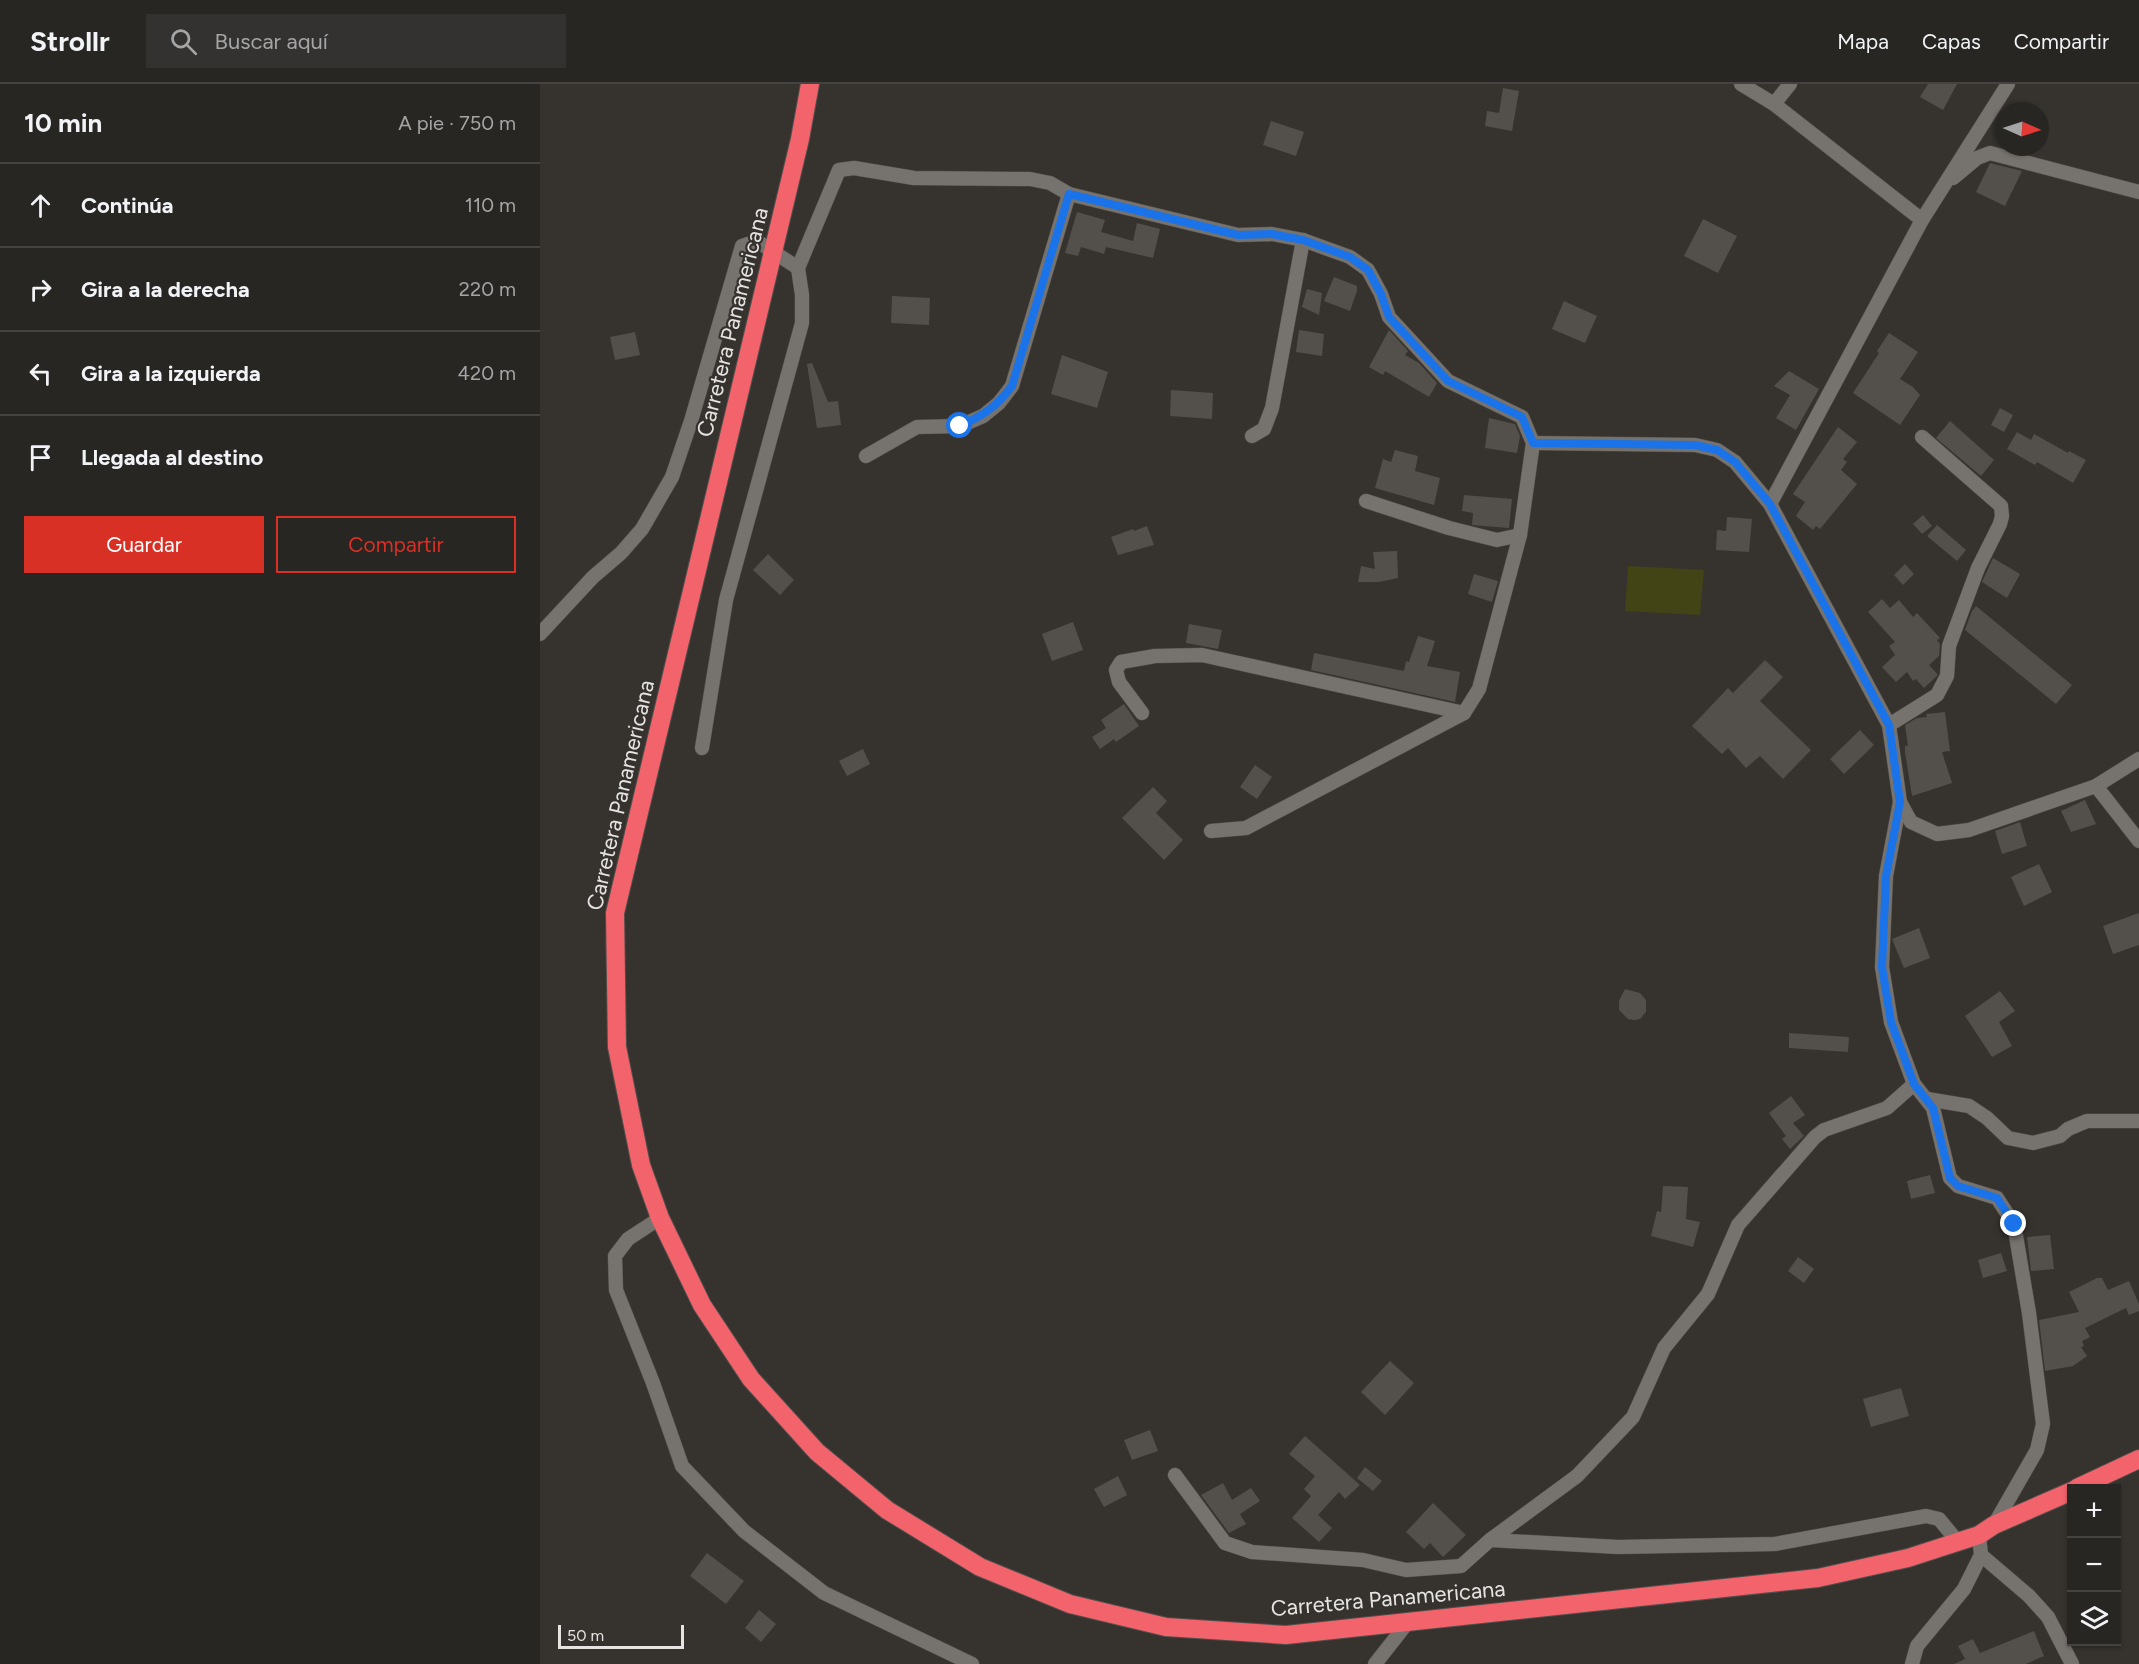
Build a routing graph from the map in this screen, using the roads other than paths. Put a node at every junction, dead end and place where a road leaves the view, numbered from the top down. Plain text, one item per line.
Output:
1 (810, 84) edge
2 (1741, 84) edge
3 (1790, 84) edge
4 (2008, 84) edge
5 (1774, 104) junction
6 (1942, 187) junction
7 (2139, 192) edge
8 (1069, 194) junction
9 (1922, 220) junction
10 (1303, 240) junction
11 (774, 250) junction
12 (798, 268) junction
13 (1252, 436) dead end
14 (1922, 437) dead end
15 (1533, 443) junction
16 (866, 456) dead end
17 (1366, 501) dead end
18 (1770, 504) junction
19 (1520, 535) junction
20 (540, 634) edge
21 (1142, 713) dead end
22 (1464, 713) junction
23 (1889, 725) junction
24 (702, 748) dead end
25 (2139, 759) edge
26 (2096, 786) junction
27 (1900, 802) junction
28 (1211, 831) dead end
29 (2139, 841) edge
30 (1914, 1084) junction
31 (1927, 1099) junction
32 (2139, 1121) edge
33 (660, 1218) junction
34 (2139, 1459) edge
35 (1175, 1474) dead end
36 (2086, 1484) edge
37 (2067, 1493) edge
38 (1987, 1530) junction
39 (1490, 1540) junction
40 (1958, 1542) junction
41 (1981, 1555) junction
42 (1408, 1622) junction
43 (972, 1664) edge
44 (1375, 1664) edge
45 (1912, 1664) edge
46 (2072, 1664) edge

1 - 11 highway, Carretera Panamericana
2 - 5 street
3 - 5 street
4 - 6 street
5 - 9 street
6 - 7 street
6 - 9 street
8 - 10 street
8 - 12 street
8 - 16 street
9 - 18 street
10 - 13 street
10 - 15 street
11 - 12 street
11 - 20 street
11 - 33 highway, Carretera Panamericana
12 - 24 street
14 - 23 street
15 - 18 street
15 - 19 street
17 - 19 street
18 - 23 street
19 - 22 street
21 - 22 street
22 - 28 street
23 - 27 street
25 - 26 street
26 - 27 street
26 - 29 street
27 - 30 street
30 - 31 street
30 - 39 street
31 - 32 street
31 - 38 street
33 - 42 highway, Carretera Panamericana
33 - 43 street
34 - 36 highway
35 - 39 street
37 - 38 highway, Carretera Panamericana
38 - 40 highway, Carretera Panamericana
38 - 41 street
39 - 40 street
40 - 42 highway, Carretera Panamericana
41 - 45 street
41 - 46 street
42 - 44 street

